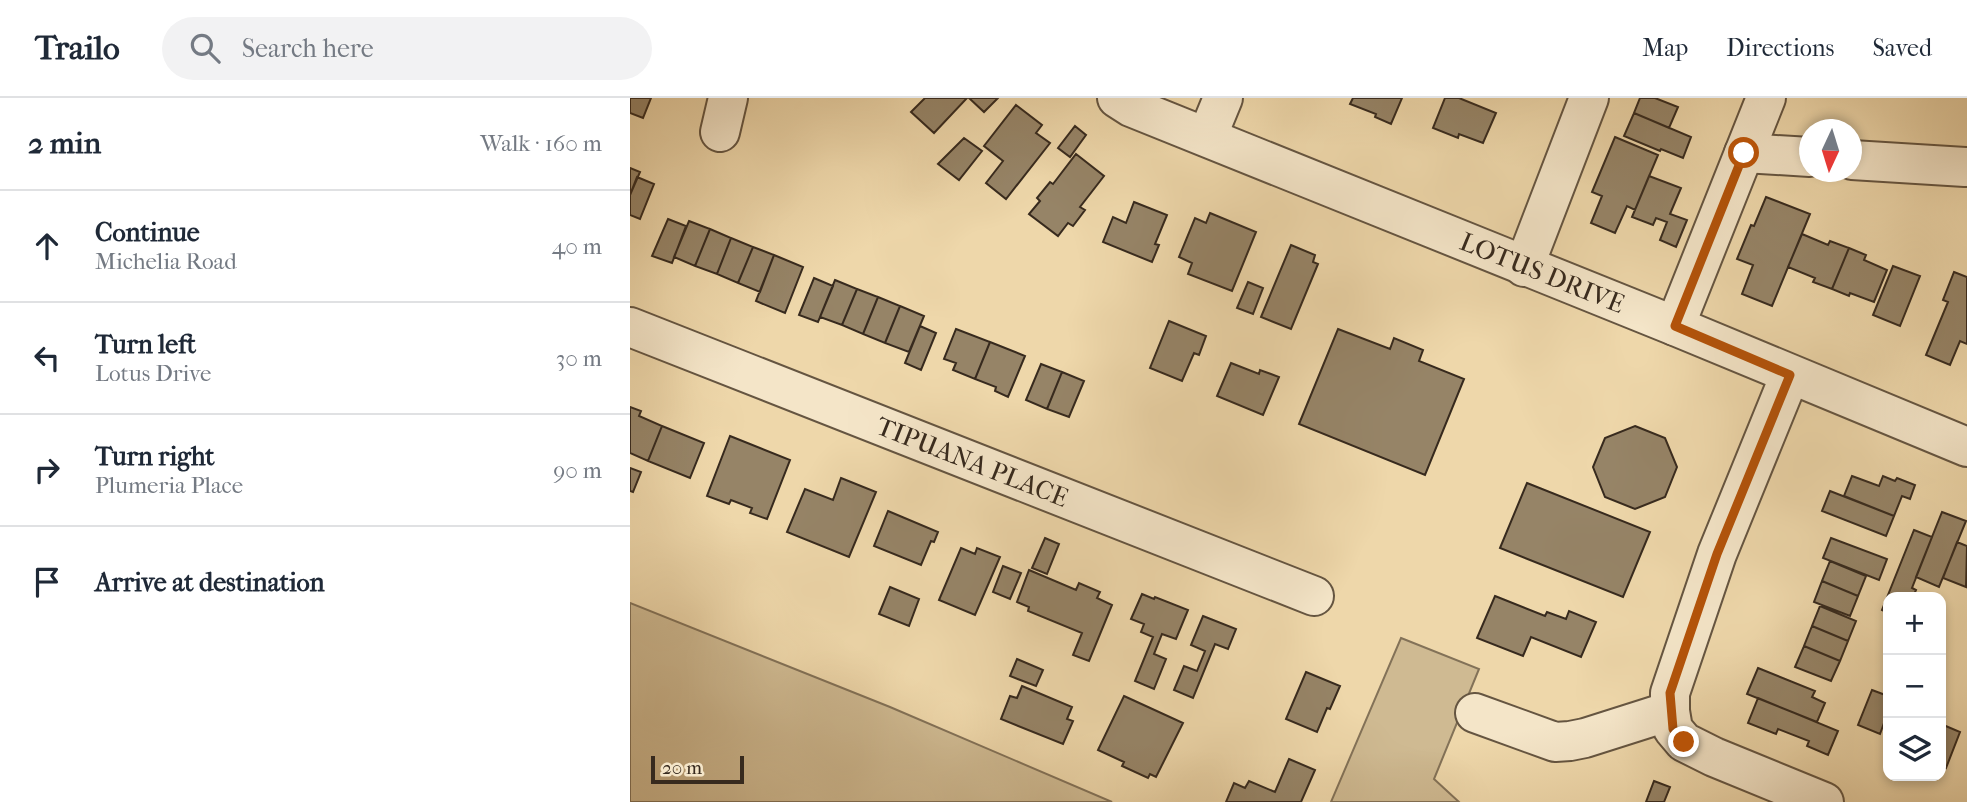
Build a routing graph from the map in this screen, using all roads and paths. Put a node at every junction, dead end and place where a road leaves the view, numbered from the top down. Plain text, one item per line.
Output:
1 (1117, 98) edge
2 (1223, 98) edge
3 (1589, 98) edge
4 (1766, 98) edge
5 (1207, 137) junction
6 (1744, 153) junction
7 (1799, 156) edge
8 (1862, 161) edge
9 (1965, 167) dead end
10 (1524, 267) junction
11 (1675, 326) junction
12 (630, 327) edge
13 (1790, 375) junction
14 (1967, 447) edge
15 (1314, 596) dead end
16 (1670, 711) junction
17 (1475, 713) dead end
18 (1824, 802) edge

1 - 5 street, LOTUS DRIVE
2 - 5 street
3 - 10 street
4 - 6 street
5 - 10 street, LOTUS DRIVE
6 - 7 street
6 - 11 street
8 - 9 street
10 - 11 street, LOTUS DRIVE
11 - 13 street, LOTUS DRIVE
12 - 15 street, TIPUANA PLACE
13 - 14 street, LOTUS DRIVE
13 - 16 street
16 - 17 street
16 - 18 street

